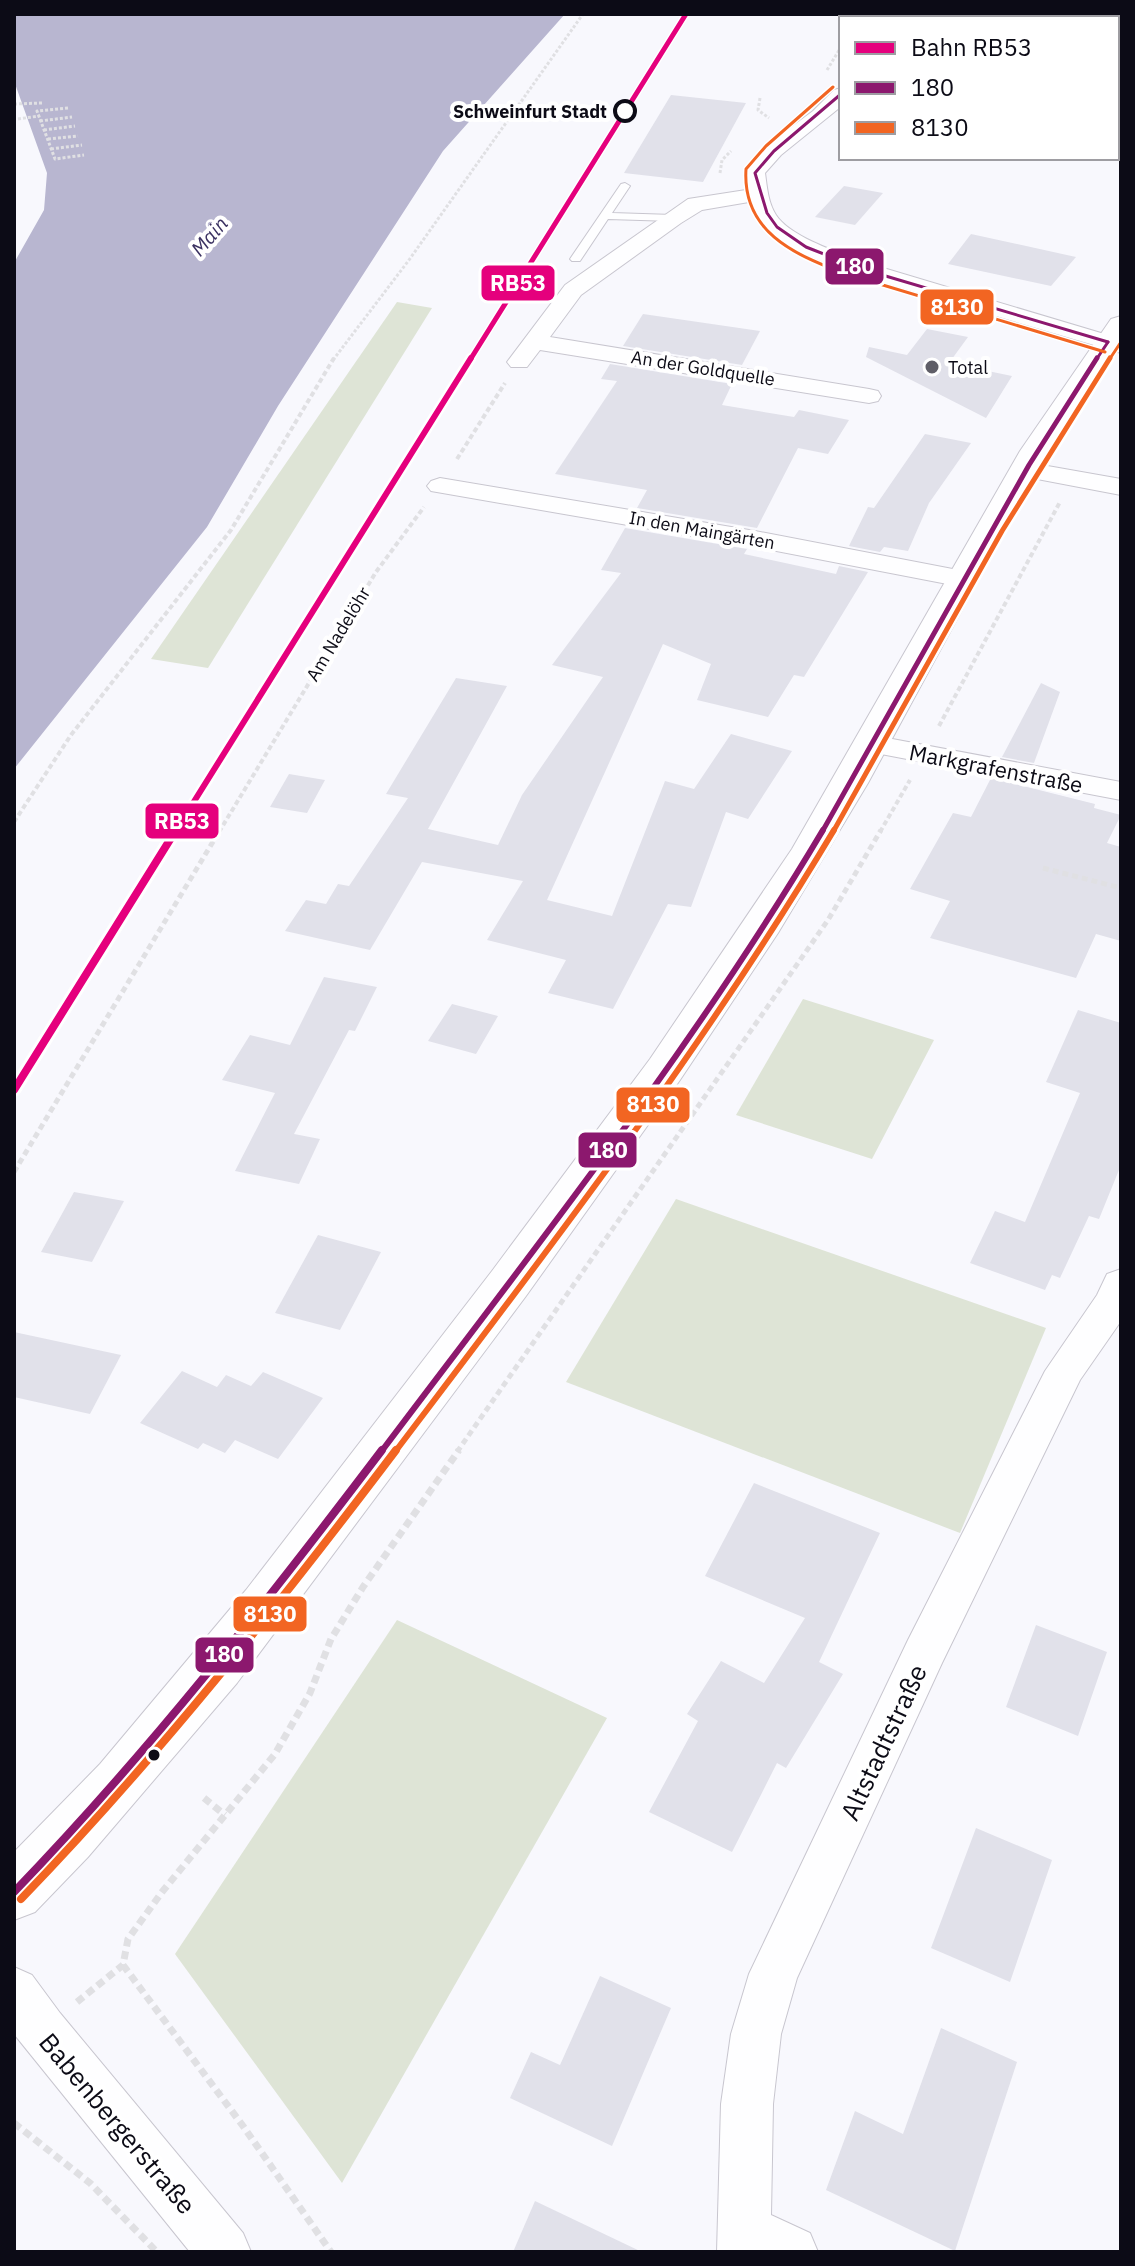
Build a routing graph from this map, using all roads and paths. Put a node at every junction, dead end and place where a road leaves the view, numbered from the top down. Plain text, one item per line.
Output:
1 (583, 14) edge
2 (839, 96) edge
3 (760, 98) dead end
4 (42, 103) dead end
5 (14, 104) edge
6 (68, 108) dead end
7 (72, 117) dead end
8 (40, 118) junction
9 (18, 119) dead end
10 (773, 120) dead end
11 (75, 126) dead end
12 (44, 130) junction
13 (78, 136) dead end
14 (48, 139) junction
15 (82, 145) dead end
16 (51, 149) junction
17 (84, 155) dead end
18 (625, 186) dead end
19 (757, 195) junction
20 (604, 216) junction
21 (673, 218) junction
22 (576, 259) dead end
23 (1117, 338) edge
24 (536, 342) junction
25 (519, 362) joint
26 (869, 396) dead end
27 (1025, 470) junction
28 (1067, 480) junction
29 (440, 486) junction
30 (1121, 487) edge
31 (963, 579) junction
32 (871, 744) junction
33 (924, 755) junction
34 (1121, 791) edge
35 (14, 822) edge
36 (1043, 868) dead end
37 (1121, 888) edge
38 (14, 1172) edge
39 (1118, 1297) edge
40 (204, 1798) dead end
41 (226, 1815) junction
42 (14, 1892) edge
43 (123, 1965) junction
44 (28, 2012) edge
45 (14, 2123) edge
46 (760, 2245) edge
47 (157, 2252) edge
48 (224, 2252) edge
49 (331, 2252) edge

1 - 35 path
2 - 19 street
3 - 10 path
4 - 5 path
6 - 8 path
7 - 8 path
8 - 9 path
8 - 12 path
11 - 12 path
12 - 14 path
13 - 14 path
14 - 16 path
15 - 16 path
16 - 17 path
18 - 20 lane
19 - 21 street
19 - 23 street
20 - 21 lane
20 - 22 lane
21 - 24 street
23 - 27 main road
24 - 25 street
24 - 26 street, An der Goldquelle
25 - 29 path, Am Nadelöhr
27 - 28 street
27 - 31 main road
28 - 30 street
28 - 33 path
29 - 31 street, In den Maingärten
29 - 38 path, Am Nadelöhr
31 - 32 main road
32 - 33 street, Markgrafenstraße
32 - 42 main road
33 - 34 street, Markgrafenstraße
33 - 41 path
36 - 37 path
39 - 46 street, Altstadtstraße
40 - 41 path
41 - 43 path
43 - 44 path
43 - 49 path
44 - 48 street, Babenbergerstraße
45 - 47 path

